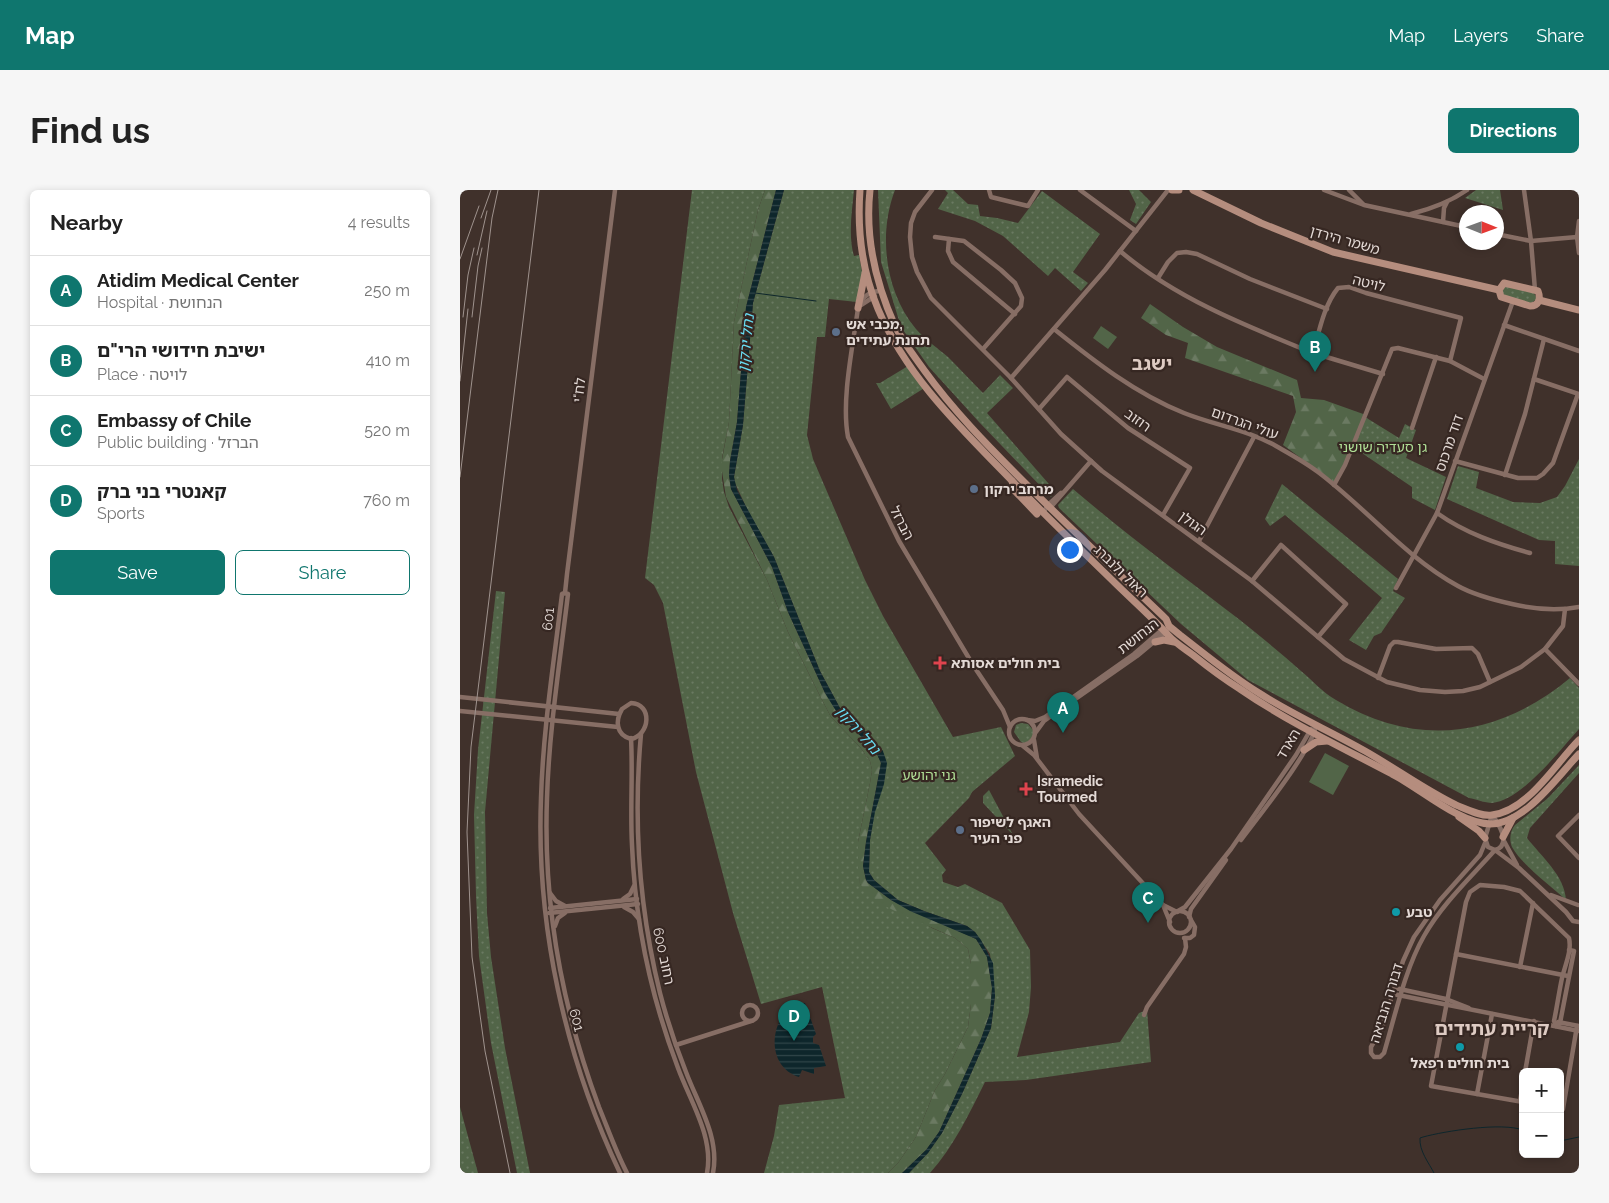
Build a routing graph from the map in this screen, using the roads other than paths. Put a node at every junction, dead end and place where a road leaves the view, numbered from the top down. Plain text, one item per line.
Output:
1 (615, 190) edge
2 (860, 190) edge
3 (870, 190) edge
4 (932, 190) edge
5 (989, 190) edge
6 (1038, 190) edge
7 (1080, 190) edge
8 (1170, 190) edge
9 (1178, 190) edge
10 (1193, 190) edge
11 (1324, 190) edge
12 (1350, 190) edge
13 (1467, 190) edge
14 (1524, 190) edge
15 (1448, 201) junction
16 (1364, 205) junction
17 (1410, 215) junction
18 (1579, 221) edge
19 (1443, 222) junction
20 (1459, 225) edge
21 (1136, 232) junction
22 (1504, 236) edge
23 (935, 237) dead end
24 (1577, 238) junction
25 (949, 239) junction
26 (1532, 241) junction
27 (1120, 251) junction
28 (1579, 253) edge
29 (866, 270) junction
30 (1158, 278) junction
31 (1499, 290) junction
32 (1535, 290) junction
33 (882, 291) junction
34 (873, 294) junction
35 (1540, 300) junction
36 (1514, 301) junction
37 (858, 308) junction
38 (1327, 309) junction
39 (1579, 310) edge
40 (1015, 314) junction
41 (1504, 325) junction
42 (1054, 330) junction
43 (1544, 340) junction
44 (984, 349) junction
45 (1579, 351) edge
46 (1313, 352) junction
47 (1436, 357) junction
48 (1450, 361) junction
49 (1383, 374) junction
50 (1011, 378) junction
51 (1484, 379) junction
52 (1534, 379) junction
53 (1578, 394) edge
54 (1039, 409) junction
55 (1412, 428) dead end
56 (1254, 437) junction
57 (1091, 461) junction
58 (1455, 461) junction
59 (1504, 475) junction
60 (1334, 486) junction
61 (1049, 506) junction
62 (1043, 513) junction
63 (1436, 514) junction
64 (1163, 515) junction
65 (1198, 541) junction
66 (1530, 553) dead end
67 (1414, 557) junction
68 (1252, 581) junction
69 (1396, 588) dead end
70 (565, 593) junction
71 (1579, 607) edge
72 (1565, 609) junction
73 (1166, 629) junction
74 (1318, 637) junction
75 (1155, 642) junction
76 (1176, 642) junction
77 (1545, 649) junction
78 (1378, 678) junction
79 (1490, 682) junction
80 (1579, 684) edge
81 (460, 697) edge
82 (460, 711) edge
83 (619, 714) junction
84 (1028, 720) junction
85 (1316, 725) junction
86 (618, 727) junction
87 (1010, 727) junction
88 (1036, 732) junction
89 (1312, 732) junction
90 (641, 734) junction
91 (631, 738) junction
92 (1034, 740) junction
93 (1579, 740) edge
94 (1330, 741) junction
95 (1023, 746) junction
96 (1304, 750) junction
97 (1579, 754) edge
98 (1037, 759) junction
99 (1444, 807) junction
100 (1492, 815) junction
101 (1579, 815) edge
102 (1513, 818) junction
103 (1488, 823) junction
104 (1498, 823) junction
105 (1503, 839) junction
106 (1485, 840) junction
107 (1495, 850) junction
108 (1579, 858) edge
109 (1519, 868) junction
110 (634, 882) junction
111 (1542, 890) junction
112 (550, 892) junction
113 (620, 900) junction
114 (643, 901) junction
115 (637, 902) junction
116 (1532, 903) junction
117 (1163, 905) junction
118 (1578, 905) edge
119 (566, 906) junction
120 (620, 906) junction
121 (551, 908) junction
122 (546, 912) junction
123 (566, 912) junction
124 (1177, 912) junction
125 (552, 914) junction
126 (1570, 916) junction
127 (1189, 918) junction
128 (640, 919) junction
129 (1170, 922) junction
130 (1578, 923) edge
131 (554, 930) junction
132 (1175, 931) junction
133 (1186, 938) junction
134 (1456, 954) junction
135 (1520, 967) junction
136 (1566, 976) junction
137 (1395, 988) junction
138 (1403, 990) junction
139 (1393, 994) junction
140 (1401, 996) junction
141 (1447, 999) junction
142 (1446, 1006) junction
143 (1475, 1011) junction
144 (742, 1014) junction
145 (1492, 1014) junction
146 (1144, 1015) dead end
147 (750, 1021) junction
148 (1534, 1021) junction
149 (1557, 1024) junction
150 (736, 1025) junction
151 (1578, 1028) edge
152 (676, 1045) junction
153 (1526, 1068) edge
154 (1477, 1094) junction
155 (1564, 1098) edge
156 (1519, 1101) edge
157 (620, 1173) edge
158 (627, 1173) edge
159 (707, 1173) edge
160 (713, 1173) edge

1 - 70 street, לח"י
2 - 29 street
3 - 33 street, ראול ולנברג
4 - 44 street, הגולן
5 - 6 street
7 - 21 street
8 - 9 street
8 - 21 street
10 - 31 street, משמר הירדן
11 - 16 street
12 - 16 street
13 - 15 street
14 - 26 street
15 - 17 street
15 - 19 street
16 - 17 street
17 - 19 street
18 - 24 street
19 - 20 street
21 - 27 street
22 - 26 street
23 - 25 street
24 - 26 street
24 - 28 street
25 - 40 street
25 - 40 street
26 - 32 street
27 - 30 street
27 - 42 street
29 - 34 street
29 - 37 street
30 - 38 street
30 - 46 street
31 - 32 street
31 - 36 street
32 - 35 street
33 - 34 street
33 - 61 street, ראול ולנברג
34 - 37 street
34 - 62 street, ראול ולנברג
35 - 36 street
35 - 39 street
36 - 41 street, דוד מרכוס
37 - 87 street, הברזל
38 - 46 street, לויטה
38 - 48 street, לויטה
40 - 44 street
41 - 43 street
41 - 51 street, דוד מרכוס
42 - 50 street
42 - 56 street, עולי הגרדום
43 - 45 street
43 - 52 street
44 - 50 street, הגולן
46 - 49 street
47 - 48 street
47 - 49 street
47 - 55 street
48 - 51 street
49 - 60 street
50 - 54 street, הגולן
51 - 58 street, דוד מרכוס
52 - 53 street
52 - 59 street
53 - 59 street
54 - 57 street, הגולן
54 - 64 street, רוזוב
56 - 60 street, עולי הגרדום
56 - 65 street
57 - 61 street
57 - 64 street, הגולן
58 - 59 street
58 - 63 street, דוד מרכוס
60 - 67 street, עולי הגרדום
61 - 62 street
61 - 73 street, ראול ולנברג
62 - 73 street, ראול ולנברג
63 - 66 street
63 - 67 street, דוד מרכוס
64 - 65 street, הגולן
65 - 68 street, הגולן
67 - 69 street, דוד מרכוס
67 - 72 street, עולי הגרדום
68 - 74 street, הגולן
68 - 74 street
70 - 112 street, 601
70 - 122 street, 601
71 - 72 street, עולי הגרדום
72 - 77 street, הגולן
73 - 75 street, הנחושת
73 - 76 street, ראול ולנברג
73 - 84 street, הנחושת
73 - 85 street, ראול ולנברג
74 - 78 street, הגולן
75 - 76 street
75 - 88 street, הנחושת
76 - 89 street, ראול ולנברג
77 - 79 street, הגולן
77 - 80 street
78 - 79 street, הגולן
78 - 79 street
81 - 83 street
82 - 86 street
83 - 86 street
83 - 90 street
84 - 87 street
84 - 88 street
85 - 89 street, הארד
85 - 100 street, ראול ולנברג
86 - 91 street
87 - 95 street
88 - 92 street
89 - 94 street, ראול ולנברג
89 - 96 street, הארד
89 - 124 street, הארד
90 - 91 street
90 - 114 street, רחוב 600
91 - 110 street, רחוב 600
92 - 95 street
92 - 98 street
93 - 100 street
94 - 96 street
94 - 99 street, ראול ולנברג
95 - 98 street
96 - 127 street, הארד
97 - 102 street
98 - 117 street
99 - 103 street, ראול ולנברג
99 - 106 street
100 - 103 street
100 - 104 street
101 - 108 street
102 - 104 street
102 - 105 street
103 - 104 street, ראול ולנברג
103 - 106 street
104 - 105 street
105 - 107 street, דבורה הנביאה
105 - 109 street
106 - 107 street
106 - 137 street, דבורה הנביאה
107 - 109 street
107 - 138 street, דבורה הנביאה
109 - 111 street
110 - 113 street
110 - 115 street, רחוב 600
111 - 118 street
111 - 126 street
112 - 119 street
112 - 121 street, 601
113 - 115 street
113 - 119 street
114 - 115 street
114 - 152 street, רחוב 600
115 - 120 street
115 - 128 street, רחוב 600
116 - 134 street
116 - 135 street
116 - 136 street
117 - 124 street
117 - 129 street
118 - 126 street
119 - 121 street
120 - 123 street
120 - 128 street
121 - 122 street
121 - 125 street, 601
122 - 125 street
122 - 157 street, 601
123 - 125 street
123 - 131 street
124 - 127 street
124 - 129 street
125 - 131 street, 601
126 - 130 street
127 - 132 street
127 - 133 street
128 - 159 street, רחוב 600
129 - 132 street
131 - 158 street, 601
132 - 133 street
133 - 146 street
134 - 135 street
134 - 141 street
135 - 136 street
136 - 149 street
137 - 138 street
137 - 139 street, דבורה הנביאה
138 - 140 street, דבורה הנביאה
138 - 141 street
139 - 140 street
139 - 140 street, דבורה הנביאה
140 - 142 street
141 - 142 street
141 - 143 street
142 - 143 street
142 - 154 street
143 - 145 street
144 - 147 street
144 - 147 street
144 - 150 street
145 - 148 street
145 - 154 street
147 - 150 street
148 - 149 street
148 - 153 street
149 - 151 street
150 - 152 street
151 - 155 street
152 - 160 street, רחוב 600
154 - 156 street

